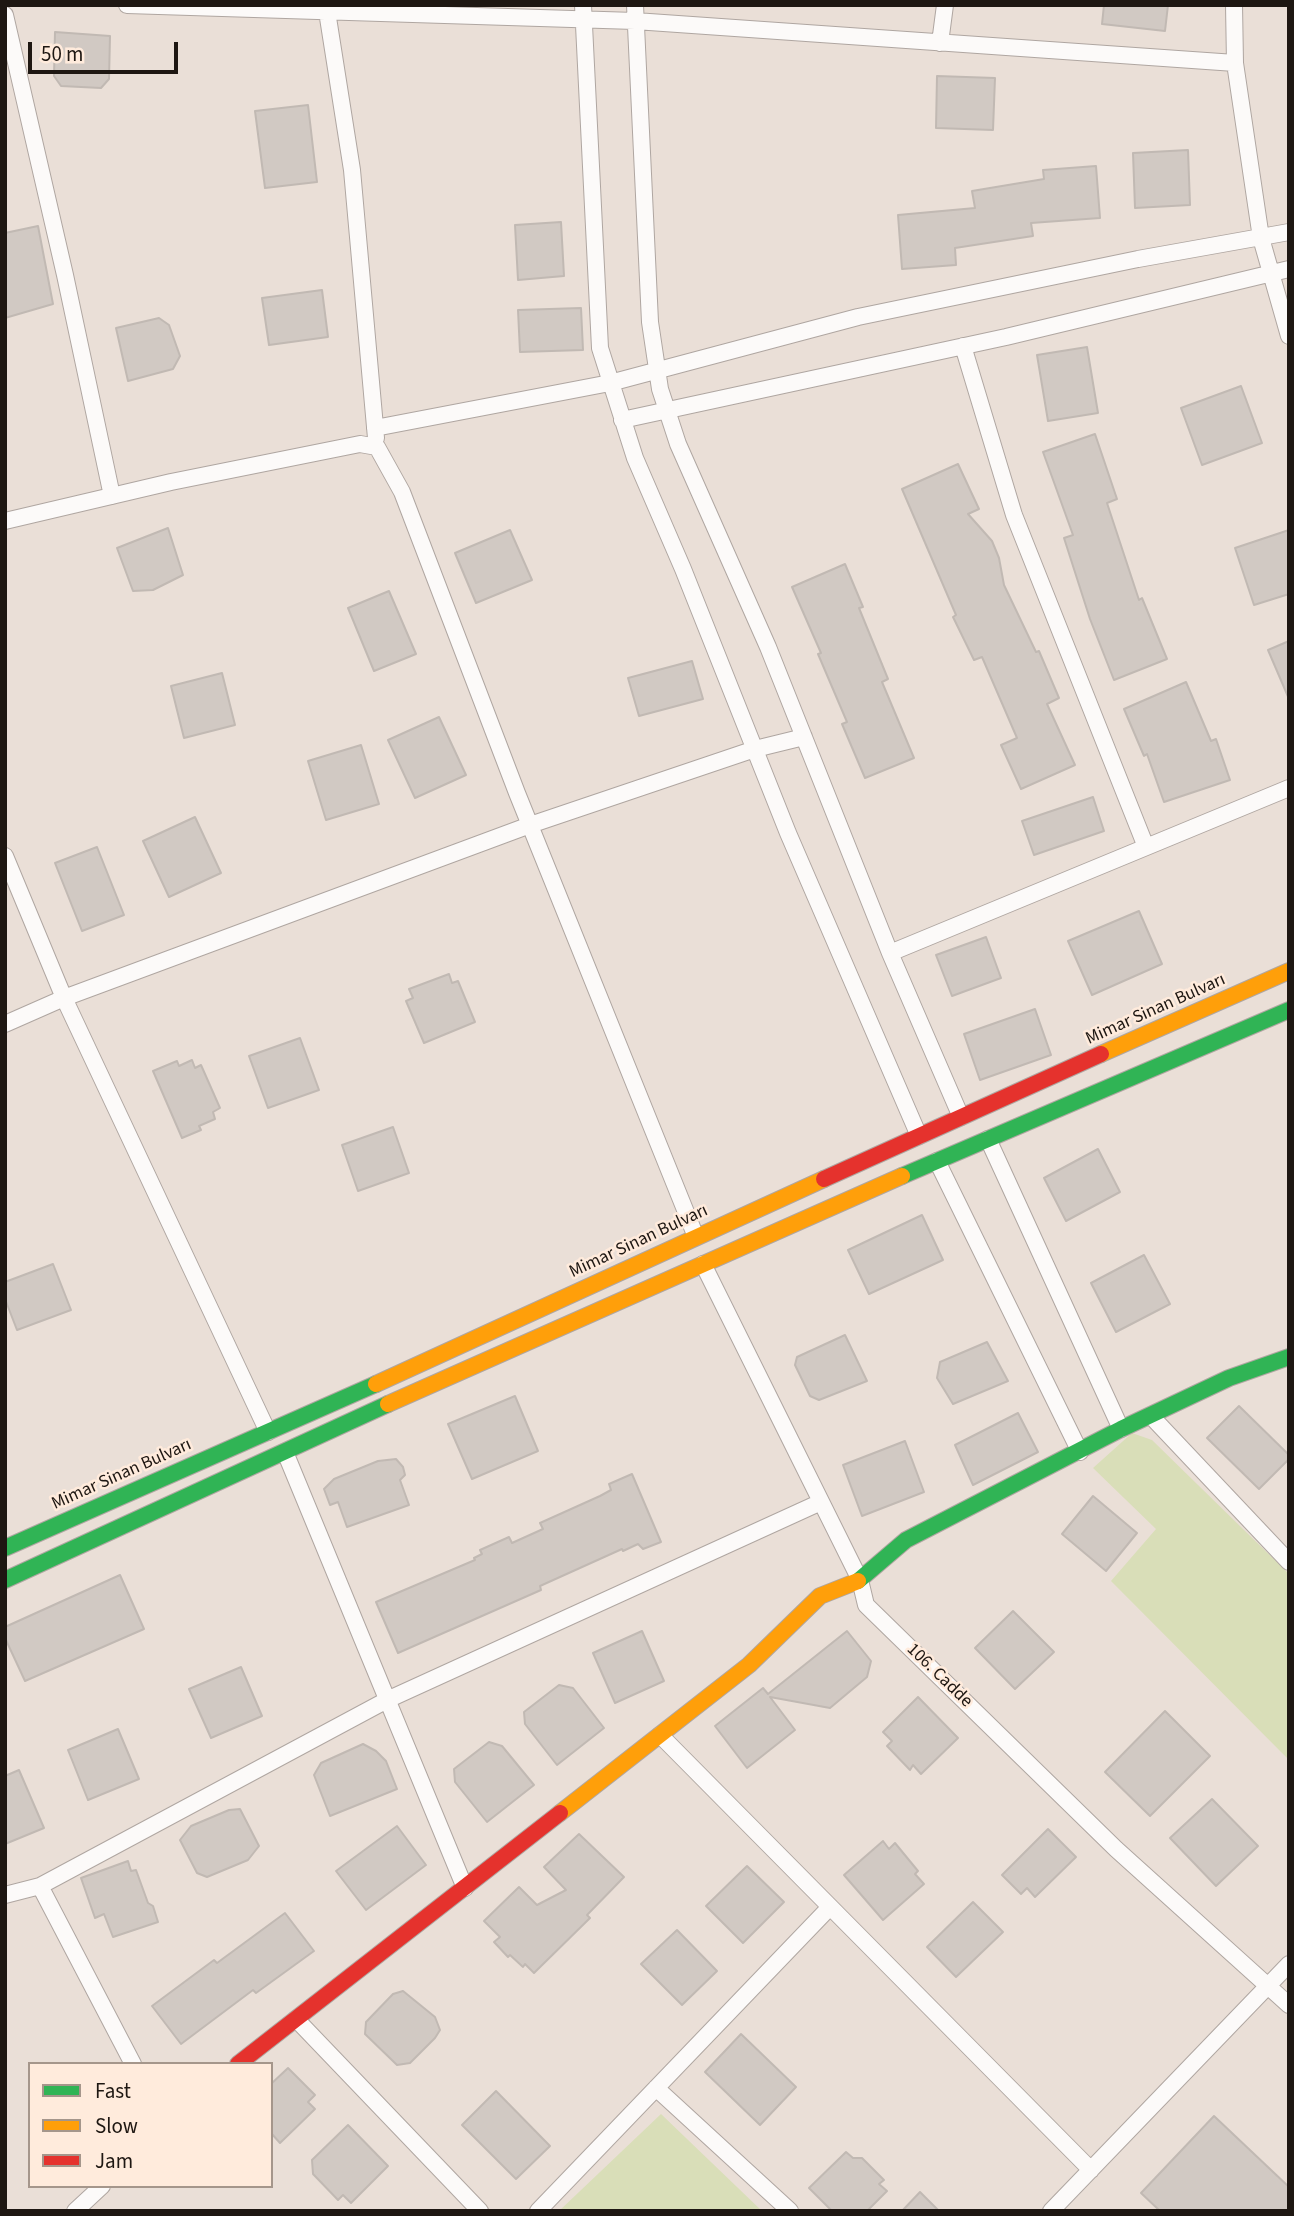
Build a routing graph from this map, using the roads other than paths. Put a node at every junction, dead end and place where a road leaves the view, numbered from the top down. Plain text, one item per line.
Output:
1 (127, 5) edge
2 (945, 5) edge
3 (1234, 5) edge
4 (327, 9) edge
5 (583, 13) edge
6 (635, 13) edge
7 (5, 15) edge
8 (940, 43) junction
9 (1235, 63) junction
10 (1289, 232) edge
11 (1261, 238) junction
12 (1289, 270) edge
13 (1271, 274) junction
14 (1289, 336) edge
15 (963, 346) junction
16 (657, 370) junction
17 (610, 383) junction
18 (667, 411) junction
19 (622, 420) junction
20 (375, 428) junction
21 (377, 447) junction
22 (112, 496) junction
23 (5, 521) edge
24 (804, 737) junction
25 (755, 749) junction
26 (1289, 788) edge
27 (530, 825) junction
28 (1146, 846) junction
29 (5, 856) edge
30 (890, 953) junction
31 (1289, 971) edge
32 (64, 998) junction
33 (1289, 1010) edge
34 (5, 1024) edge
35 (961, 1117) junction
36 (919, 1136) junction
37 (988, 1139) junction
38 (937, 1161) junction
39 (696, 1237) junction
40 (703, 1264) junction
41 (1289, 1357) edge
42 (1151, 1416) junction
43 (1121, 1429) junction
44 (268, 1432) junction
45 (285, 1452) junction
46 (1080, 1452) junction
47 (821, 1502) junction
48 (5, 1548) edge
49 (1289, 1562) edge
50 (5, 1580) edge
51 (860, 1580) junction
52 (387, 1700) junction
53 (660, 1735) junction
54 (40, 1886) junction
55 (464, 1888) junction
56 (5, 1895) edge
57 (829, 1908) junction
58 (1289, 1964) edge
59 (1269, 1986) junction
60 (1289, 2005) edge
61 (296, 2019) junction
62 (132, 2062) edge
63 (242, 2062) edge
64 (656, 2088) junction
65 (1091, 2170) junction
66 (100, 2188) edge
67 (84, 2208) edge
68 (480, 2211) edge
69 (538, 2211) edge
70 (790, 2211) edge
71 (1052, 2211) edge

1 - 4 street
2 - 8 street
3 - 9 street
4 - 5 street
4 - 20 street
5 - 6 street
5 - 17 street
6 - 8 street
6 - 16 street
7 - 22 street
8 - 9 street
9 - 11 street
10 - 11 street
11 - 13 street
11 - 16 street
12 - 13 street
13 - 14 street
13 - 15 street
15 - 18 street
15 - 28 street
16 - 17 street
16 - 18 street
17 - 19 street
17 - 20 street
18 - 19 street
18 - 24 street
19 - 25 street
20 - 21 street
21 - 22 street
21 - 27 street
22 - 23 street
24 - 25 street
24 - 30 street
25 - 27 street
25 - 36 street
26 - 28 street
27 - 32 street
27 - 39 street
28 - 30 street
29 - 32 street
30 - 35 street
31 - 35 main road, Mimar Sinan Bulvarı
32 - 34 street
32 - 44 street
33 - 37 main road
35 - 36 main road, Mimar Sinan Bulvarı
36 - 39 main road, Mimar Sinan Bulvarı
37 - 38 main road
37 - 43 street
38 - 40 main road
38 - 46 street
39 - 44 main road, Mimar Sinan Bulvarı
40 - 45 main road
40 - 47 street, 106. Cadde
41 - 42 main road
42 - 43 main road
42 - 49 street
43 - 46 main road
44 - 48 main road, Mimar Sinan Bulvarı
45 - 50 main road
45 - 52 street
46 - 51 main road
47 - 51 street, 106. Cadde
47 - 52 street
51 - 53 main road
51 - 59 street, 106. Cadde
52 - 54 street
52 - 55 street
53 - 55 main road
53 - 57 street
54 - 56 street
54 - 62 street
55 - 61 main road
57 - 64 street
57 - 65 street
58 - 59 street
59 - 60 street, 106. Cadde
59 - 65 street
61 - 63 main road
61 - 68 street
64 - 69 street
64 - 70 street
65 - 71 street
66 - 67 street

